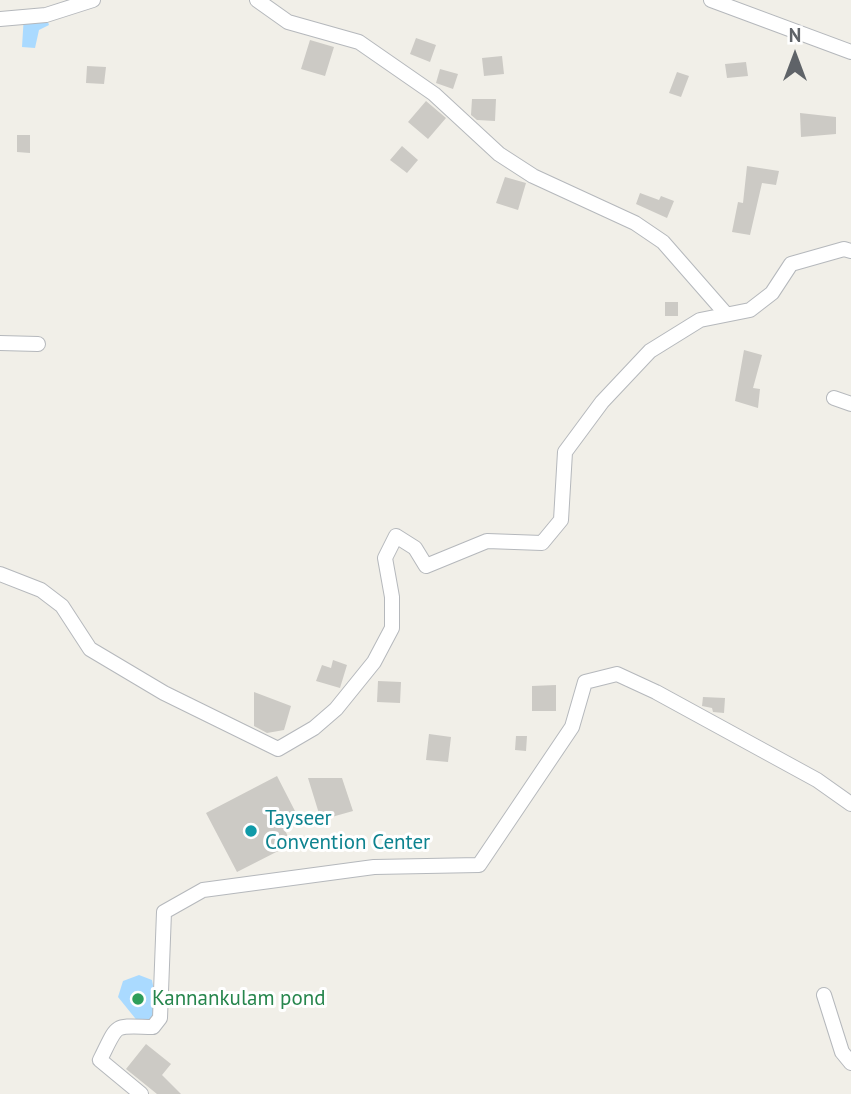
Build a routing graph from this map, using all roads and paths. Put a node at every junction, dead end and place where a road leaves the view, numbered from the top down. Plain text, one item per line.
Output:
1 (93, 0) edge
2 (257, 0) edge
3 (710, 0) edge
4 (0, 19) edge
5 (851, 51) edge
6 (851, 251) edge
7 (726, 314) junction
8 (0, 343) edge
9 (38, 344) dead end
10 (834, 398) dead end
11 (851, 404) edge
12 (0, 574) edge
13 (851, 804) edge
14 (824, 995) dead end
15 (851, 1063) edge
16 (141, 1094) edge

1 - 4 street
2 - 7 street
3 - 5 street
6 - 7 street
7 - 12 street
8 - 9 street
10 - 11 street
13 - 16 street
14 - 15 street

